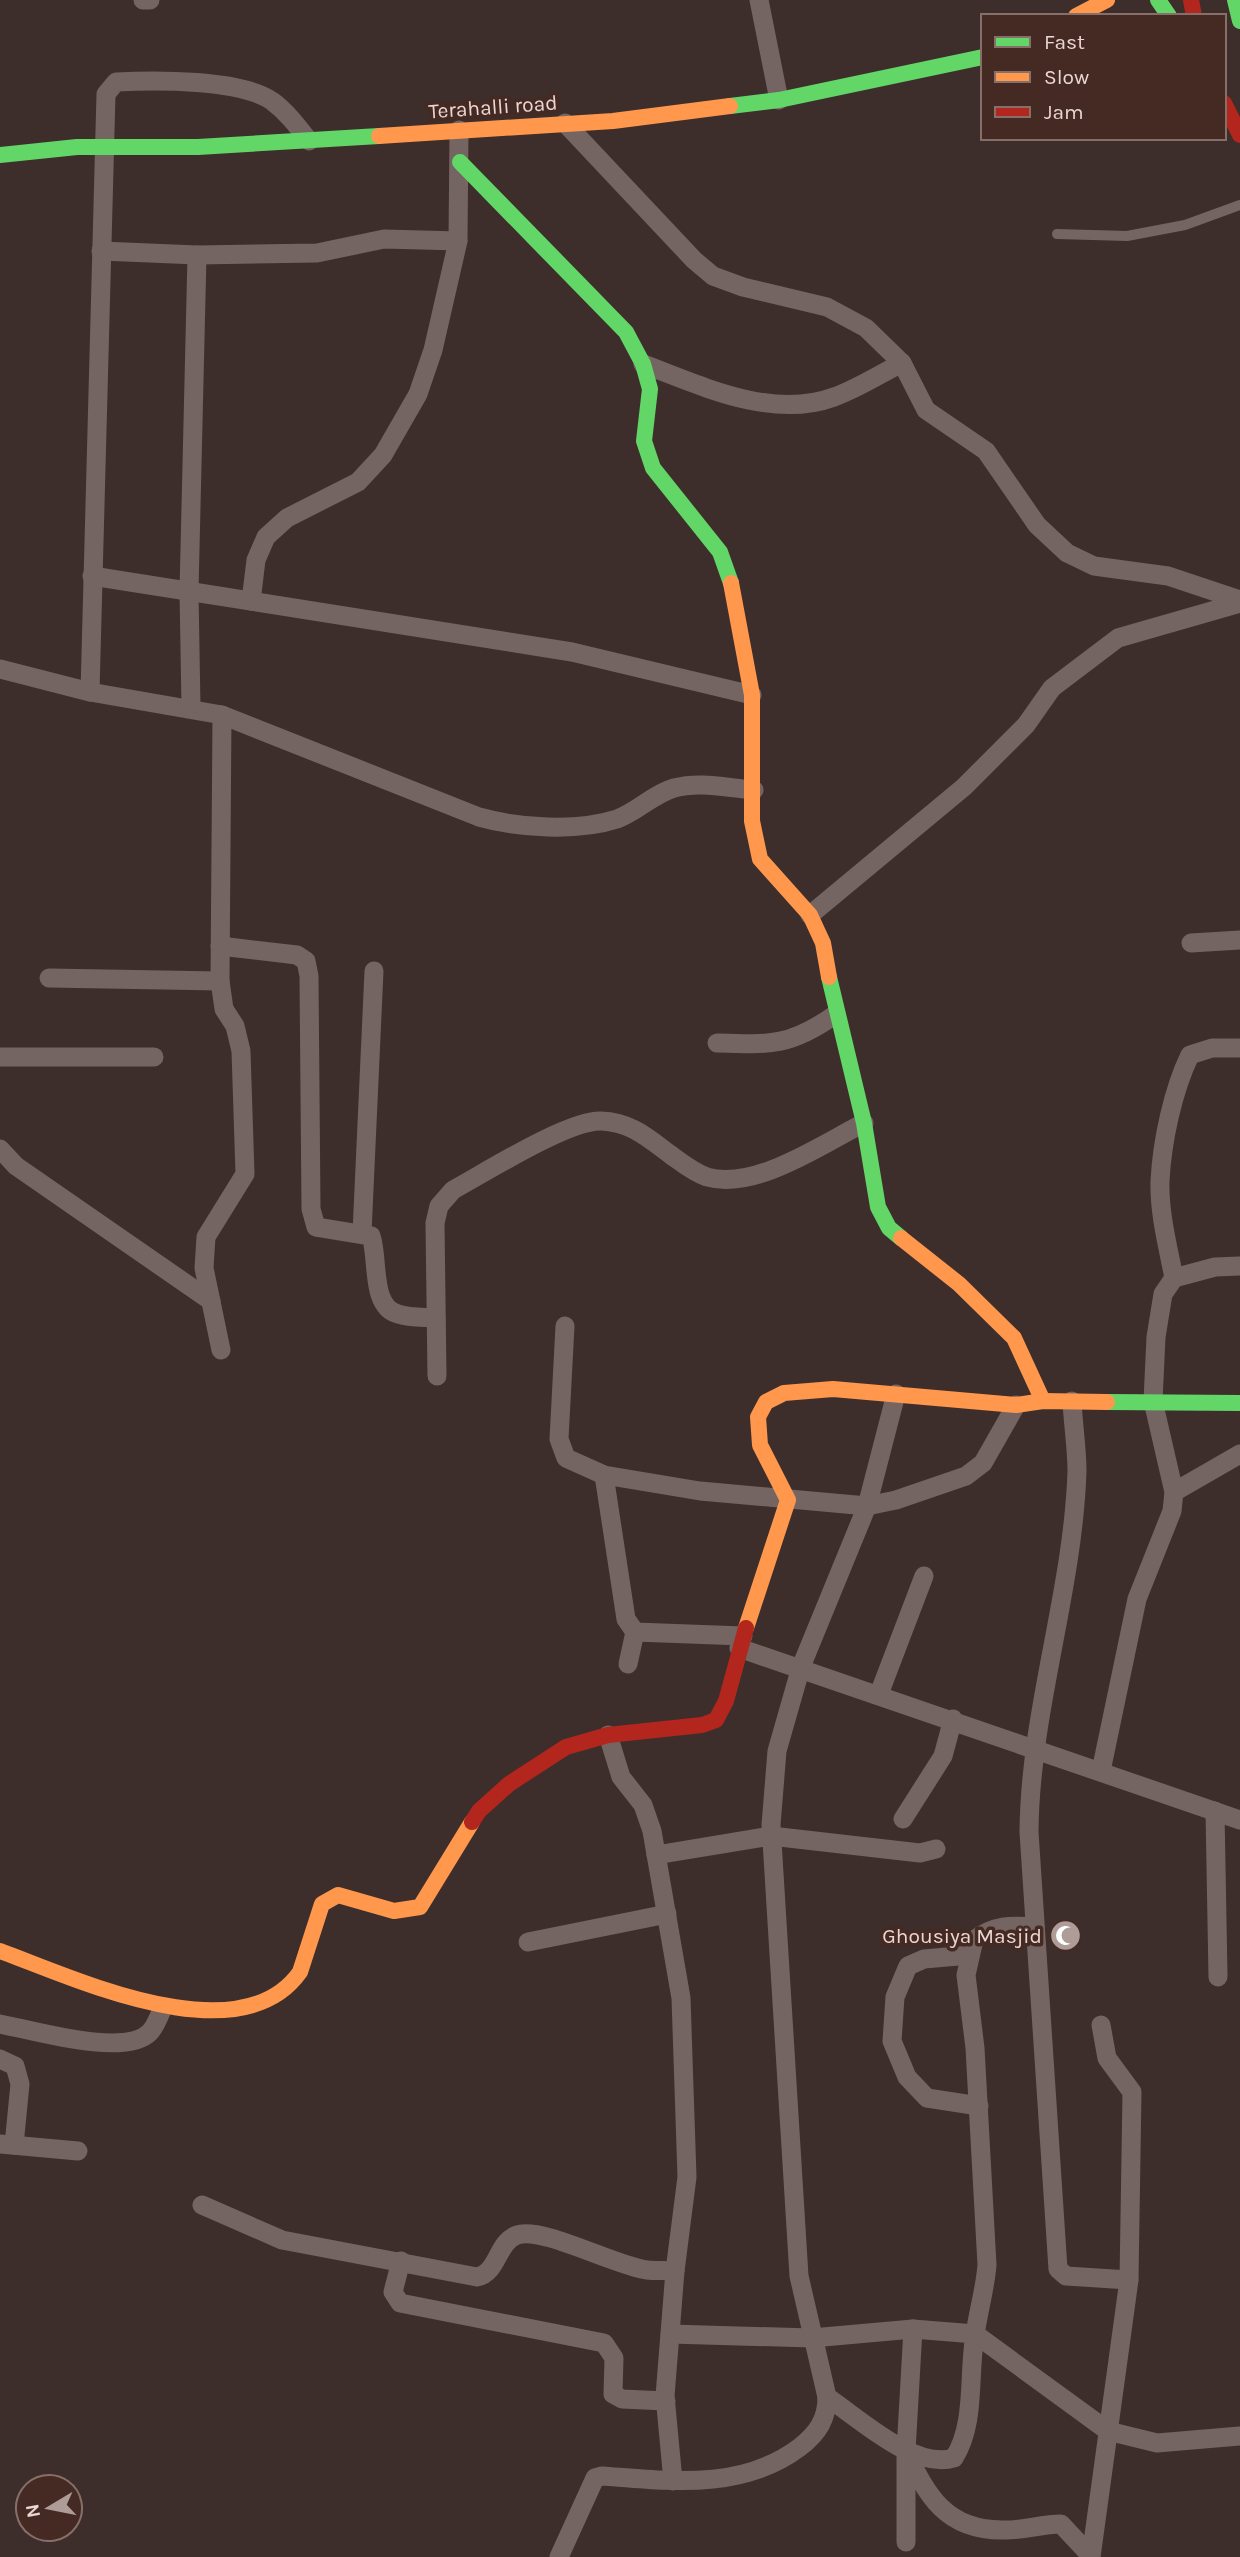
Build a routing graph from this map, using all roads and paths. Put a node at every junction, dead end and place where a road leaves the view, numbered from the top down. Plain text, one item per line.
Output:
1 (143, 0) edge
2 (150, 0) edge
3 (759, 0) edge
4 (1107, 0) edge
5 (1235, 0) edge
6 (1080, 14) edge
7 (1240, 20) edge
8 (981, 57) edge
9 (779, 100) junction
10 (1226, 107) edge
11 (565, 123) junction
12 (459, 130) junction
13 (1240, 135) edge
14 (309, 141) junction
15 (103, 147) junction
16 (0, 155) edge
17 (460, 162) junction
18 (1240, 205) edge
19 (1057, 234) dead end
20 (458, 241) junction
21 (101, 251) junction
22 (197, 255) junction
23 (902, 363) junction
24 (643, 364) junction
25 (92, 576) junction
26 (189, 591) junction
27 (251, 601) junction
28 (1240, 602) edge
29 (0, 669) edge
30 (90, 692) junction
31 (752, 695) junction
32 (191, 708) junction
33 (222, 715) junction
34 (754, 790) junction
35 (810, 915) junction
36 (1240, 940) edge
37 (1191, 943) dead end
38 (220, 946) junction
39 (374, 971) dead end
40 (49, 978) dead end
41 (220, 981) junction
42 (836, 1014) junction
43 (717, 1043) dead end
44 (1240, 1048) edge
45 (0, 1057) edge
46 (154, 1057) dead end
47 (864, 1123) junction
48 (0, 1149) edge
49 (362, 1233) junction
50 (1240, 1266) edge
51 (1174, 1278) junction
52 (211, 1301) junction
53 (436, 1318) junction
54 (565, 1326) dead end
55 (221, 1350) dead end
56 (437, 1376) dead end
57 (897, 1394) junction
58 (1043, 1401) junction
59 (1072, 1401) junction
60 (1153, 1401) junction
61 (1240, 1403) edge
62 (1016, 1405) junction
63 (1240, 1454) edge
64 (604, 1475) junction
65 (1174, 1492) junction
66 (788, 1500) junction
67 (867, 1506) junction
68 (925, 1576) dead end
69 (635, 1632) junction
70 (741, 1642) junction
71 (628, 1664) dead end
72 (801, 1667) junction
73 (879, 1694) junction
74 (953, 1719) junction
75 (608, 1735) junction
76 (1035, 1747) junction
77 (1101, 1771) junction
78 (1215, 1811) junction
79 (903, 1819) dead end
80 (1240, 1820) edge
81 (771, 1836) junction
82 (936, 1849) dead end
83 (656, 1855) junction
84 (667, 1914) junction
85 (1035, 1927) junction
86 (528, 1942) dead end
87 (0, 1951) edge
88 (970, 1955) junction
89 (1218, 1977) dead end
90 (163, 2008) junction
91 (0, 2024) edge
92 (1101, 2025) dead end
93 (0, 2059) edge
94 (979, 2106) junction
95 (7, 2144) edge
96 (78, 2151) dead end
97 (202, 2205) dead end
98 (401, 2261) junction
99 (675, 2271) junction
100 (1129, 2280) junction
101 (913, 2329) junction
102 (670, 2334) junction
103 (975, 2334) junction
104 (812, 2338) junction
105 (827, 2397) junction
106 (666, 2401) junction
107 (1108, 2431) junction
108 (1240, 2436) edge
109 (906, 2451) junction
110 (673, 2481) junction
111 (906, 2542) dead end
112 (1091, 2556) edge
113 (559, 2557) edge

1 - 2 street
3 - 9 street
4 - 6 main road
5 - 7 main road
8 - 9 main road, Terahalli road
9 - 11 main road, Terahalli road
10 - 13 main road
11 - 12 main road, Terahalli road
11 - 23 street
12 - 14 main road, Terahalli road
12 - 17 street
14 - 15 main road, Terahalli road
14 - 15 street
15 - 16 main road, Terahalli road
15 - 21 street
17 - 20 street
17 - 24 main road
18 - 19 lane
20 - 22 street
20 - 27 street
21 - 22 street
21 - 25 street
22 - 26 street
23 - 24 street
23 - 28 street
24 - 31 main road
25 - 26 street
25 - 30 street
26 - 27 street
26 - 32 street
27 - 31 street
28 - 35 street
29 - 30 street
30 - 32 street
31 - 34 main road
32 - 33 street
33 - 34 street
33 - 38 street
34 - 35 main road
35 - 42 main road
36 - 37 street
38 - 41 street
38 - 49 street
39 - 49 street
40 - 41 street
41 - 52 street
42 - 43 street
42 - 47 main road
44 - 51 street
45 - 46 street
47 - 53 street
47 - 58 main road
48 - 52 street
49 - 53 street
50 - 51 street
51 - 60 street
52 - 55 street
53 - 56 street
54 - 64 street
57 - 62 main road
57 - 66 main road
57 - 67 street
58 - 59 main road
58 - 62 main road
59 - 60 main road
59 - 76 street
60 - 61 main road
60 - 65 street
62 - 67 street
63 - 65 street
64 - 66 street
64 - 69 street
65 - 77 street
66 - 67 street
66 - 70 main road
67 - 72 street
68 - 73 street
69 - 70 street
69 - 71 street
70 - 72 street
70 - 75 main road
72 - 73 street
72 - 81 street
73 - 74 street
74 - 76 street
74 - 79 street
75 - 83 street
75 - 90 main road
76 - 77 street
76 - 85 street
77 - 78 street
78 - 80 street
78 - 89 street
81 - 82 street
81 - 83 street
81 - 104 street
83 - 84 street
84 - 86 street
84 - 99 street
85 - 88 street
85 - 100 street
87 - 90 main road
88 - 94 street
88 - 94 street
90 - 91 street
92 - 100 street
93 - 95 street
94 - 103 street
95 - 96 street
97 - 98 street
98 - 99 street
98 - 106 street
99 - 102 street
100 - 107 street
101 - 103 street
101 - 104 street
101 - 109 street
102 - 104 street
102 - 106 street
103 - 107 street
103 - 109 street
104 - 105 street
105 - 109 street
105 - 110 street
106 - 110 street
107 - 108 street
107 - 112 street
109 - 111 street
109 - 112 street
110 - 113 street

